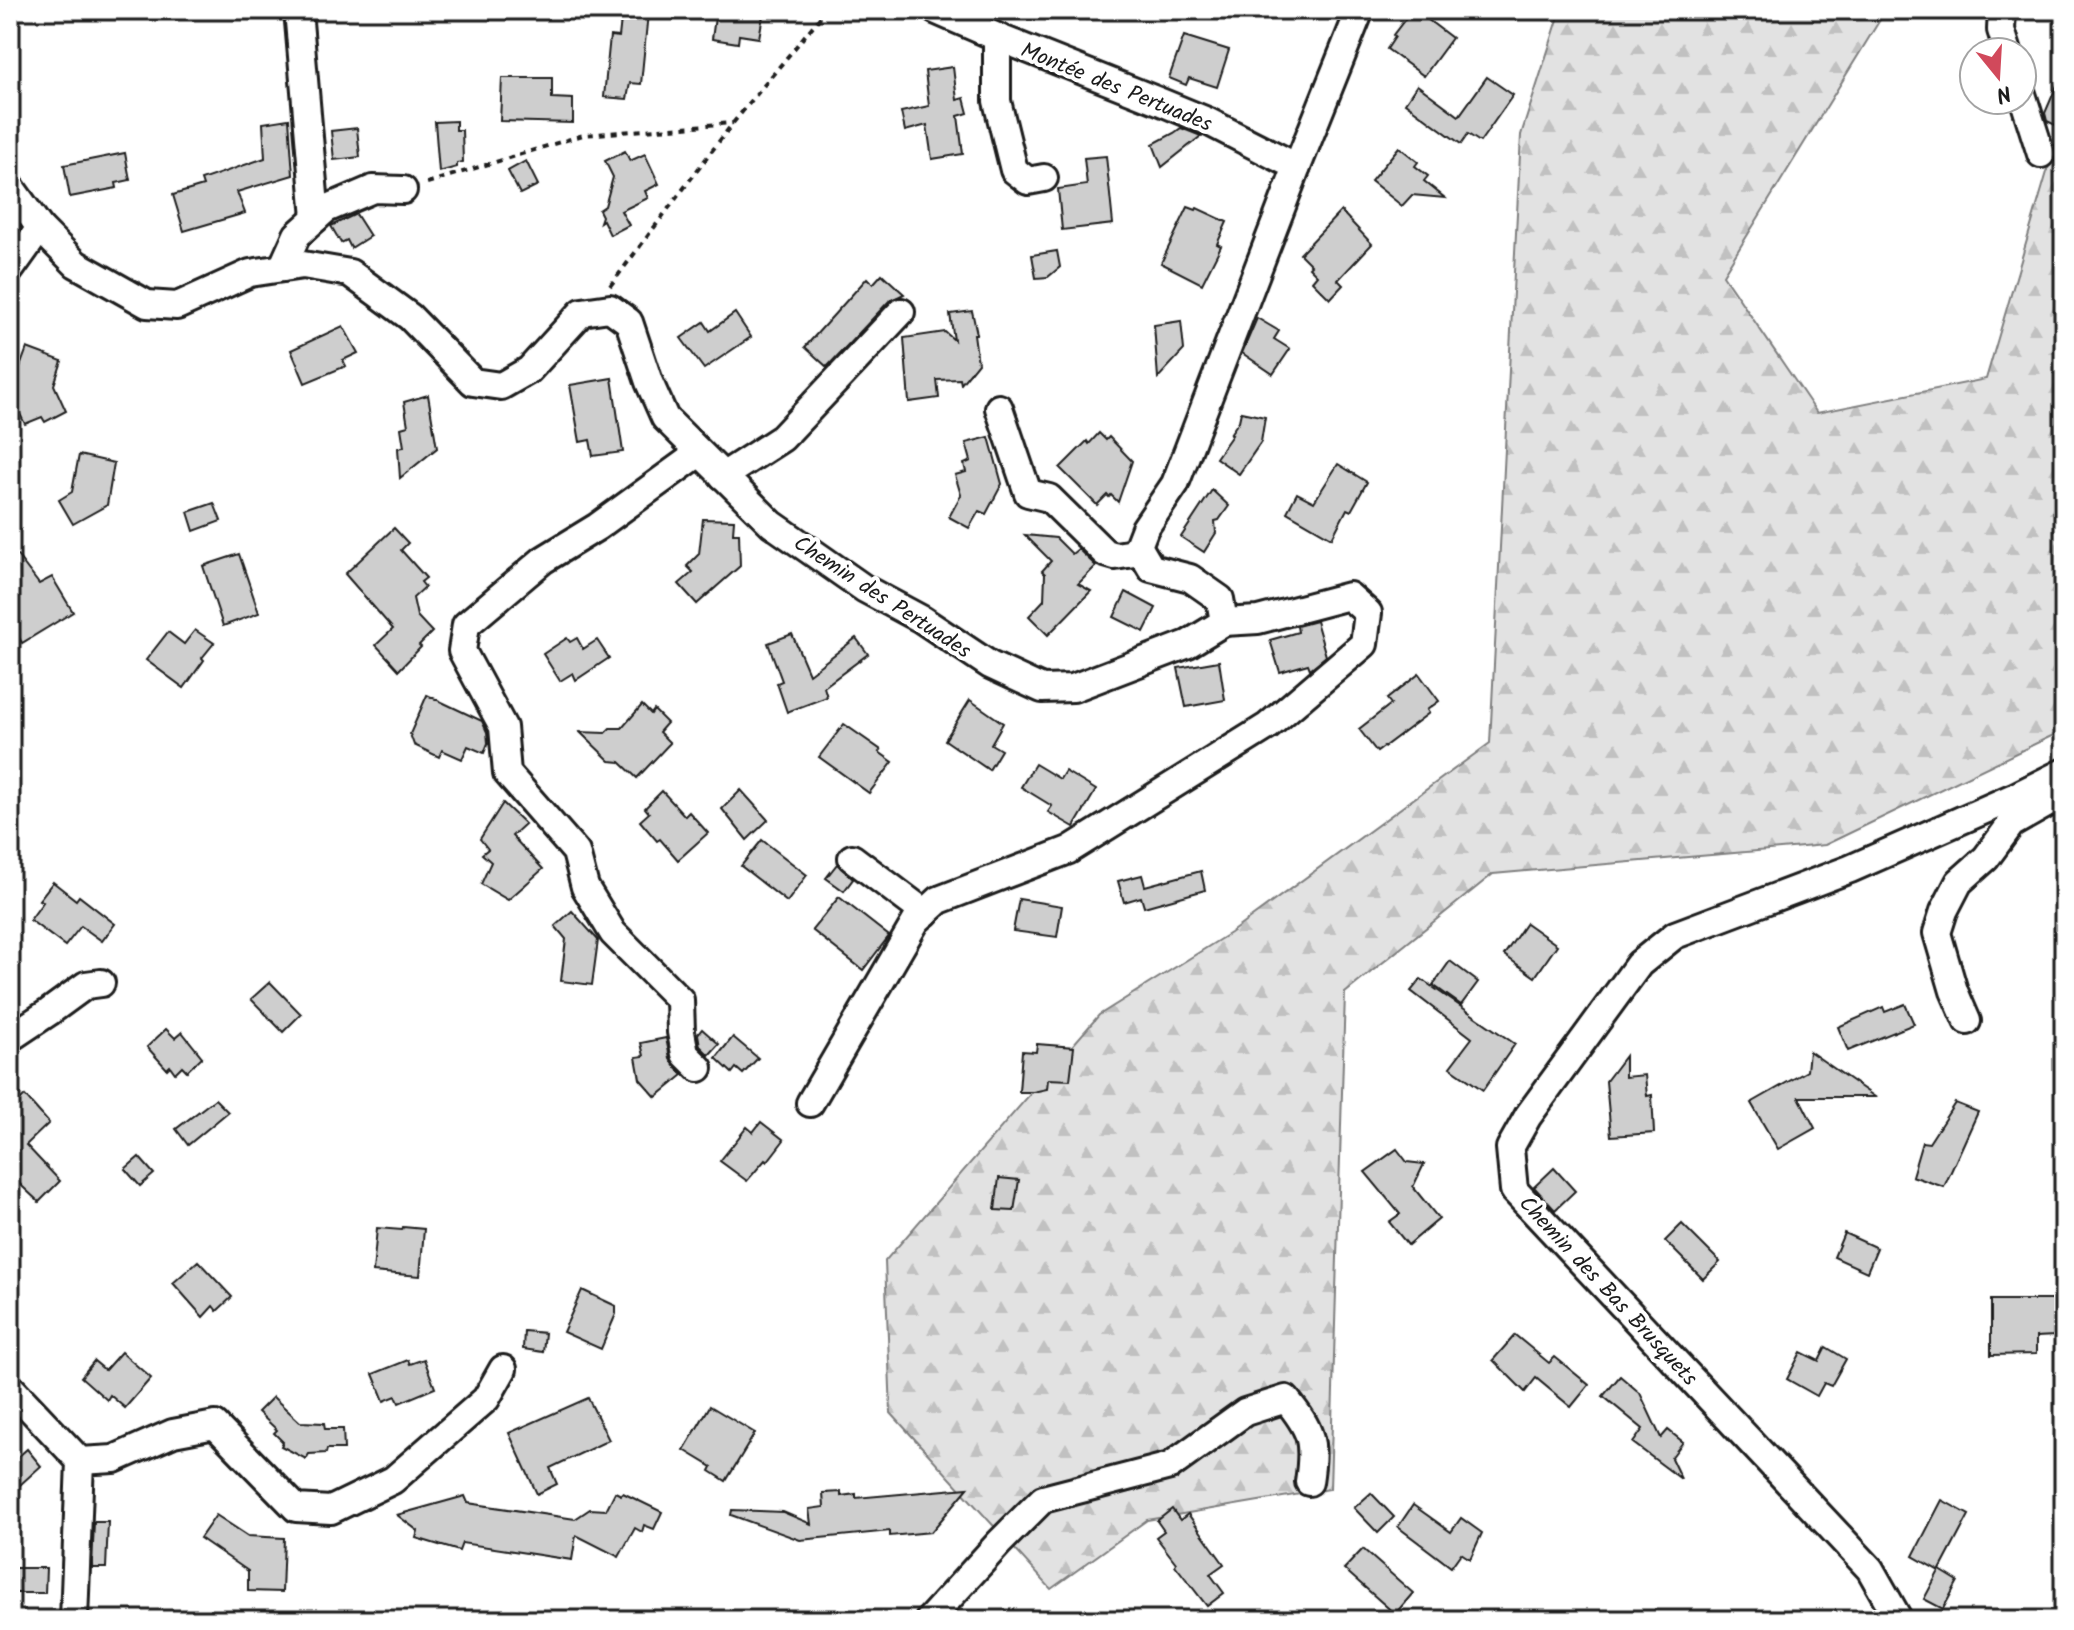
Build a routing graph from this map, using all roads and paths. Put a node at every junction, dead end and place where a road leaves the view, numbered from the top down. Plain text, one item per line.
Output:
1 (298, 10) edge
2 (826, 10) edge
3 (935, 10) edge
4 (1360, 10) edge
5 (2002, 10) edge
6 (2003, 36) edge
7 (997, 37) junction
8 (2029, 116) edge
9 (733, 123) junction
10 (2041, 154) dead end
11 (1297, 167) junction
12 (1044, 178) dead end
13 (10, 186) edge
14 (403, 190) joint
15 (316, 218) junction
16 (40, 228) junction
17 (282, 268) junction
18 (10, 270) edge
19 (593, 311) junction
20 (901, 312) dead end
21 (999, 408) dead end
22 (699, 453) junction
23 (723, 476) junction
24 (1141, 552) junction
25 (1224, 622) junction
26 (2064, 772) edge
27 (2064, 794) edge
28 (852, 858) dead end
29 (925, 913) junction
30 (101, 983) dead end
31 (1967, 1021) dead end
32 (10, 1038) edge
33 (699, 1068) dead end
34 (810, 1103) dead end
35 (503, 1369) dead end
36 (10, 1387) edge
37 (80, 1461) junction
38 (1309, 1482) dead end
39 (74, 1620) edge
40 (929, 1620) edge
41 (1899, 1620) edge

1 - 15 street
2 - 9 path
3 - 7 street, Montée des Pertuades
4 - 11 street
5 - 6 street
7 - 11 street, Montée des Pertuades
7 - 12 street
8 - 10 street
9 - 14 path
9 - 19 path
11 - 24 street
13 - 16 street
14 - 15 street
15 - 17 street
16 - 17 street
16 - 18 street
17 - 19 street
19 - 22 street, Chemin des Pertuades
20 - 23 street
21 - 24 street
22 - 23 street, Chemin des Pertuades
22 - 33 street
23 - 25 street, Chemin des Pertuades
24 - 25 street
25 - 29 street
26 - 41 street, Chemin des Bas Brusquets
27 - 31 street
28 - 29 street
29 - 34 street
30 - 32 street
35 - 37 street
36 - 37 street
37 - 39 street
38 - 40 street

